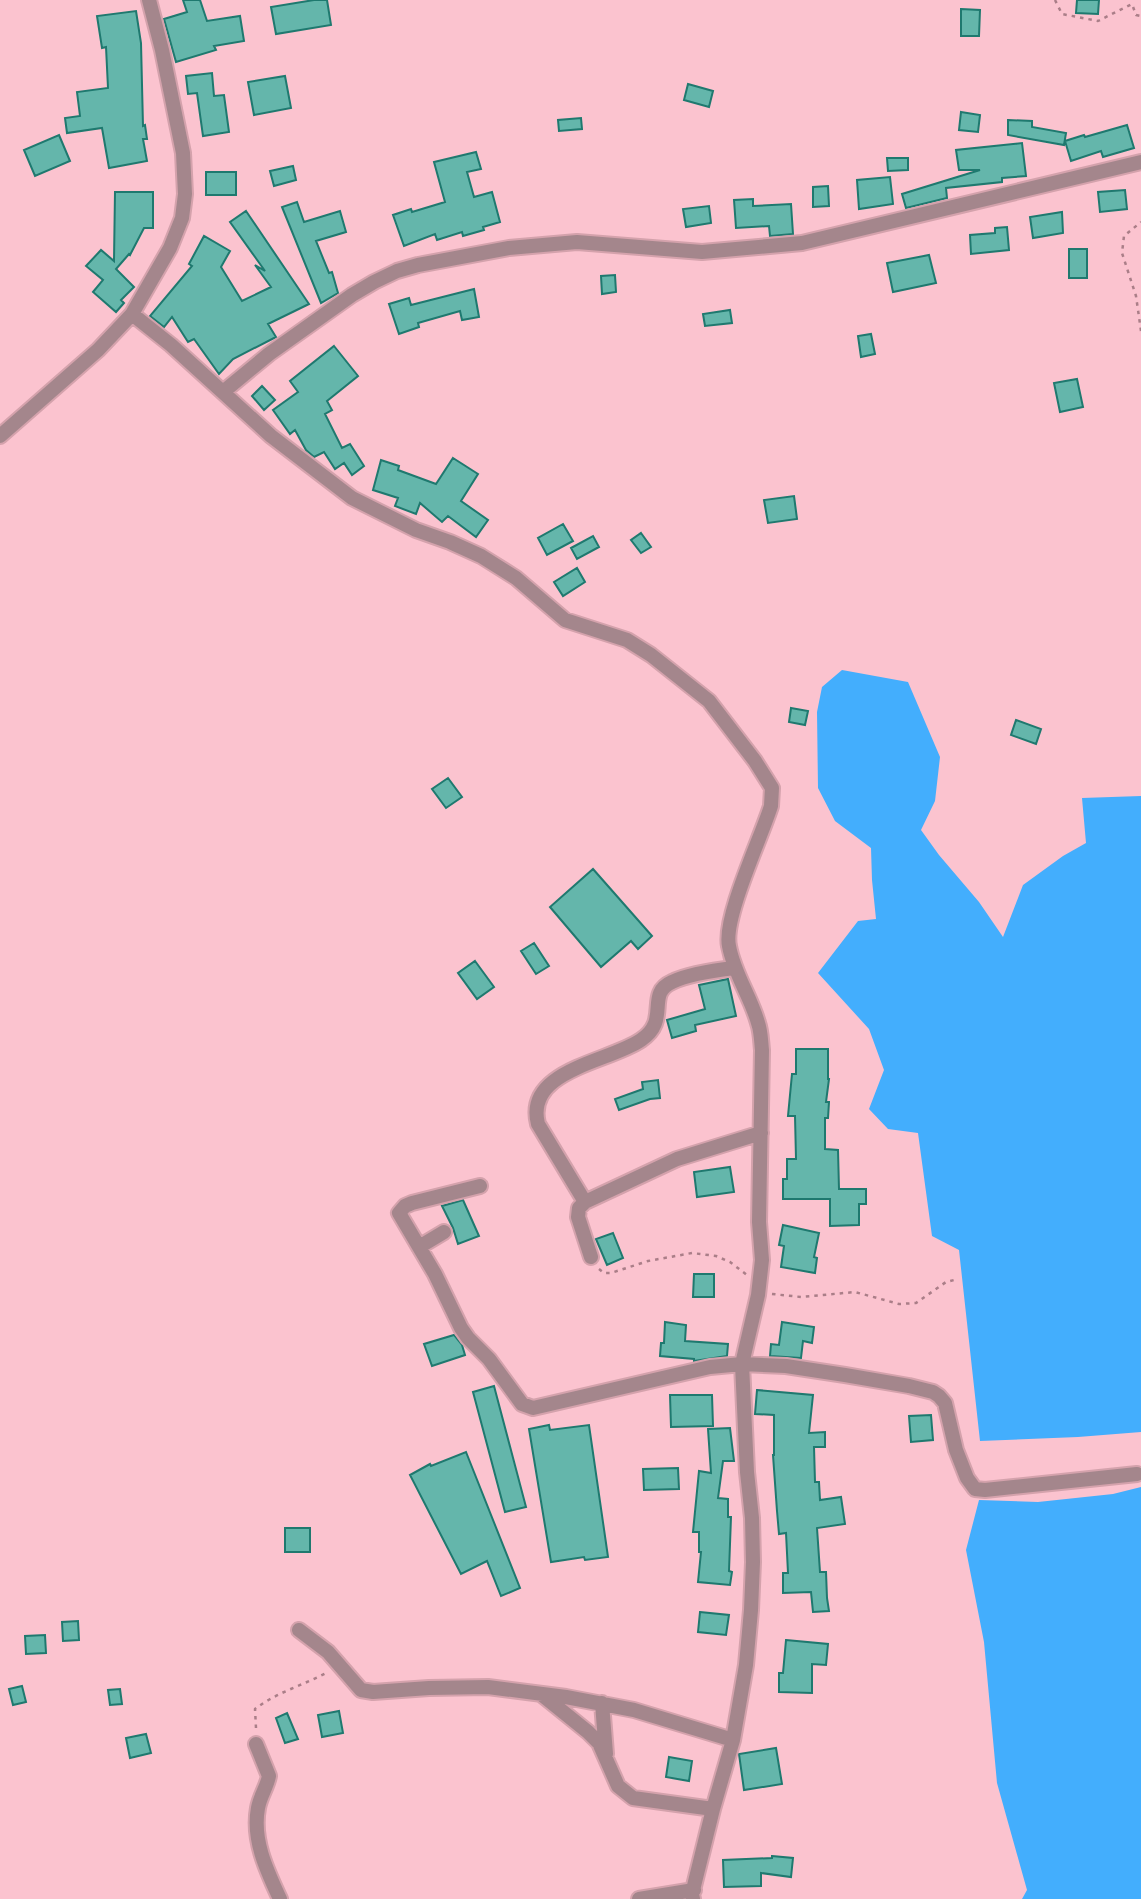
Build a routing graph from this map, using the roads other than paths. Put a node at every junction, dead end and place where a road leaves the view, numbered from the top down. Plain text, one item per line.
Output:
1 (149, 0) edge
2 (1141, 162) edge
3 (131, 314) junction
4 (223, 391) junction
5 (0, 436) edge
6 (735, 968) junction
7 (761, 1133) junction
8 (480, 1186) dead end
9 (585, 1202) junction
10 (444, 1232) dead end
11 (419, 1247) junction
12 (591, 1258) road end
13 (742, 1364) junction
14 (1137, 1474) dead end
15 (299, 1630) dead end
16 (540, 1694) junction
17 (602, 1703) junction
18 (733, 1740) junction
19 (256, 1744) road end
20 (607, 1759) junction
21 (713, 1808) junction
22 (693, 1894) edge
23 (280, 1899) edge
24 (639, 1899) edge

1 - 3 street
2 - 4 street
3 - 4 street
3 - 5 street
4 - 6 street
6 - 7 street
6 - 9 street
7 - 9 street
7 - 13 street
8 - 11 street
9 - 12 street
10 - 11 street
11 - 13 street
13 - 14 street
13 - 18 street
15 - 16 street
16 - 17 street
16 - 20 street
17 - 18 street
17 - 20 street
18 - 21 street
19 - 23 street
20 - 21 street
21 - 22 street
22 - 24 street

